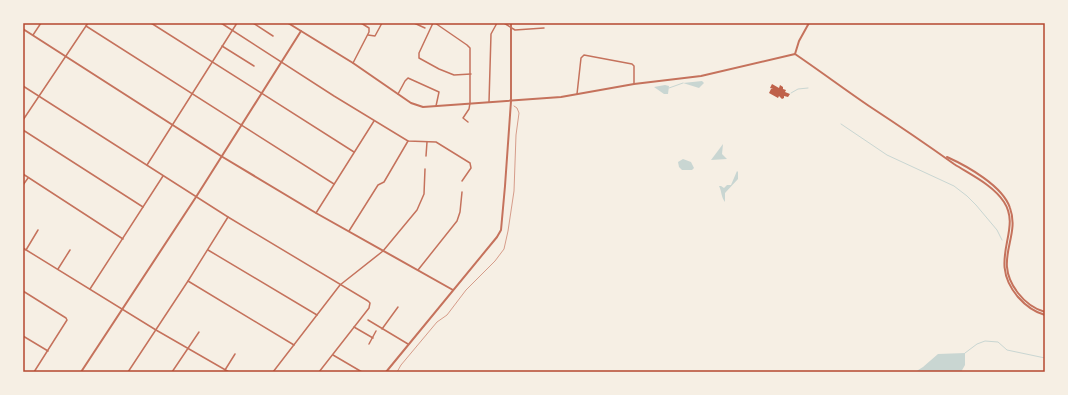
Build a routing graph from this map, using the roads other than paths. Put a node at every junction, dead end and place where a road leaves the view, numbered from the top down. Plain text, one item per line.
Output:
1 (41, 23) edge
2 (88, 23) edge
3 (151, 23) edge
4 (221, 23) edge
5 (237, 23) edge
6 (253, 23) edge
7 (288, 23) edge
8 (362, 23) edge
9 (382, 23) edge
10 (414, 23) edge
11 (434, 23) edge
12 (497, 23) edge
13 (504, 23) edge
14 (511, 23) edge
15 (809, 23) edge
16 (86, 26) junction
17 (425, 28) dead end
18 (511, 28) junction
19 (544, 28) dead end
20 (23, 29) edge
21 (232, 30) junction
22 (301, 31) junction
23 (368, 35) junction
24 (32, 36) junction
25 (273, 36) dead end
26 (222, 46) junction
27 (795, 54) junction
28 (66, 57) junction
29 (212, 62) junction
30 (281, 62) junction
31 (353, 63) junction
32 (254, 66) dead end
33 (471, 74) junction
34 (634, 84) junction
35 (23, 86) edge
36 (192, 93) junction
37 (261, 93) junction
38 (398, 94) junction
39 (577, 94) junction
40 (39, 96) junction
41 (511, 101) junction
42 (490, 102) junction
43 (470, 103) junction
44 (436, 106) junction
45 (23, 120) edge
46 (374, 121) junction
47 (468, 122) dead end
48 (241, 124) junction
49 (172, 125) junction
50 (23, 130) edge
51 (408, 141) junction
52 (427, 142) junction
53 (354, 152) junction
54 (221, 156) junction
55 (426, 156) dead end
56 (147, 165) junction
57 (425, 169) dead end
58 (23, 174) edge
59 (163, 176) junction
60 (28, 178) junction
61 (462, 181) dead end
62 (334, 184) junction
63 (23, 185) edge
64 (462, 192) dead end
65 (196, 197) junction
66 (143, 207) junction
67 (316, 213) junction
68 (228, 217) junction
69 (38, 230) dead end
70 (348, 231) junction
71 (123, 239) junction
72 (23, 248) edge
73 (26, 250) junction
74 (70, 250) dead end
75 (208, 250) junction
76 (383, 251) junction
77 (58, 270) junction
78 (418, 270) junction
79 (188, 281) junction
80 (340, 285) junction
81 (90, 289) junction
82 (453, 290) junction
83 (23, 291) edge
84 (398, 307) dead end
85 (122, 310) junction
86 (1045, 314) edge
87 (317, 315) junction
88 (368, 320) dead end
89 (354, 327) junction
90 (382, 329) junction
91 (156, 330) junction
92 (376, 331) dead end
93 (199, 332) dead end
94 (23, 336) edge
95 (373, 338) junction
96 (369, 344) dead end
97 (408, 344) junction
98 (294, 345) junction
99 (188, 348) junction
100 (48, 351) junction
101 (235, 354) dead end
102 (332, 356) junction
103 (225, 370) junction
104 (34, 372) edge
105 (81, 372) edge
106 (128, 372) edge
107 (172, 372) edge
108 (229, 372) edge
109 (273, 372) edge
110 (319, 372) edge
111 (362, 372) edge
112 (386, 372) edge

1 - 24 street
2 - 16 street
3 - 29 street
4 - 21 street
5 - 21 street
6 - 25 street
7 - 22 street
8 - 23 street
9 - 23 street
10 - 17 street
11 - 33 street
11 - 33 street
12 - 42 street
13 - 18 street
14 - 18 street
15 - 27 street
16 - 28 street
16 - 36 street
18 - 19 street
18 - 41 street
20 - 24 street
21 - 26 street
21 - 30 street
22 - 30 street
22 - 31 street
23 - 31 street
24 - 28 street
26 - 29 street
26 - 32 street
27 - 34 street
27 - 86 street
28 - 40 street
28 - 49 street
29 - 36 street
29 - 37 street
30 - 37 street
30 - 46 street
31 - 38 street
33 - 43 street
34 - 39 street
34 - 39 street
35 - 40 street
36 - 48 street
36 - 49 street
37 - 48 street
37 - 53 street
38 - 44 street
38 - 44 street
39 - 41 street
40 - 45 street
40 - 56 street
41 - 42 street
41 - 82 street
42 - 43 street
43 - 44 street
43 - 47 street
46 - 51 street
46 - 53 street
48 - 54 street
48 - 62 street
49 - 54 street
49 - 56 street
50 - 66 street
51 - 52 street
51 - 70 street
52 - 55 street
52 - 61 street
53 - 62 street
54 - 65 street
54 - 67 street
56 - 59 street
57 - 76 street
58 - 60 street
59 - 65 street
59 - 66 street
60 - 63 street
60 - 71 street
62 - 67 street
64 - 78 street
65 - 68 street
65 - 85 street
66 - 71 street
67 - 70 street
68 - 75 street
68 - 80 street
69 - 73 street
70 - 76 street
71 - 81 street
72 - 73 street
73 - 77 street
74 - 77 street
75 - 79 street
75 - 87 street
76 - 78 street
76 - 80 street
77 - 81 street
78 - 82 street
79 - 91 street
79 - 98 street
80 - 87 street
80 - 89 street
81 - 85 street
82 - 97 street
83 - 100 street
84 - 90 street
85 - 91 street
85 - 105 street
87 - 98 street
88 - 90 street
89 - 95 street
89 - 102 street
90 - 97 street
91 - 99 street
91 - 106 street
92 - 95 street
93 - 99 street
94 - 100 street
95 - 96 street
97 - 112 street
98 - 109 street
99 - 103 street
99 - 107 street
100 - 104 street
101 - 103 street
102 - 110 street
102 - 111 street
103 - 108 street

